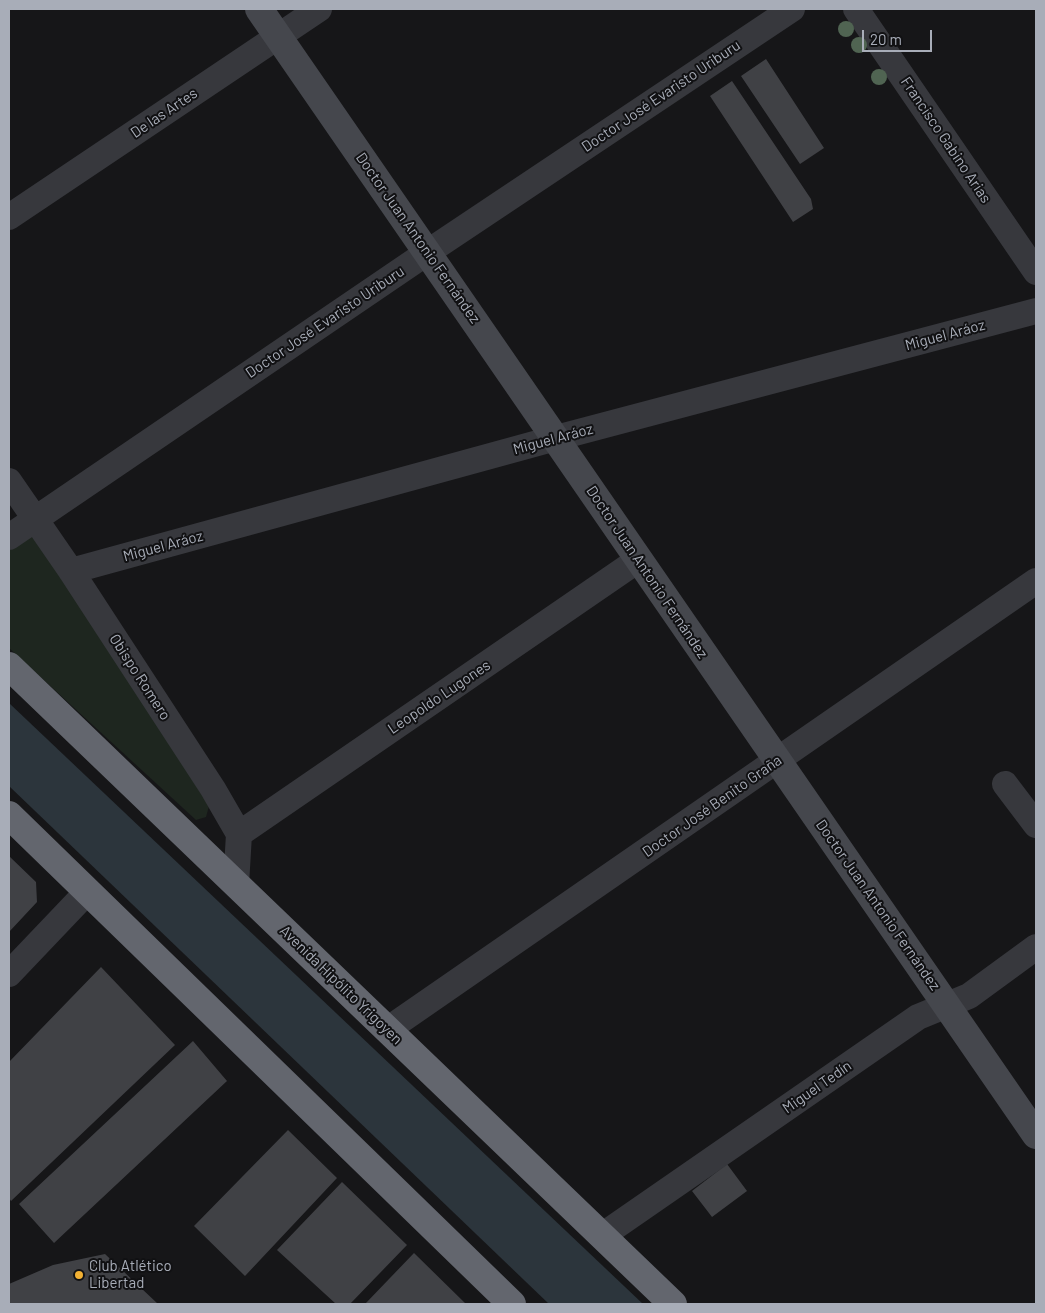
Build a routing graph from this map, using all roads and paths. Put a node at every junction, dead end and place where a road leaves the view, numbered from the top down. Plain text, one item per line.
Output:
1 (260, 9) edge
2 (319, 9) edge
3 (792, 9) edge
4 (856, 9) edge
5 (278, 36) junction
6 (9, 217) edge
7 (428, 252) junction
8 (1036, 272) edge
9 (1036, 311) edge
10 (556, 438) junction
11 (9, 481) edge
12 (37, 518) junction
13 (9, 537) edge
14 (638, 560) junction
15 (71, 571) junction
16 (1036, 581) edge
17 (9, 666) edge
18 (778, 761) junction
19 (1005, 784) dead end
20 (9, 815) edge
21 (1036, 826) edge
22 (239, 834) junction
23 (236, 885) junction
24 (88, 891) junction
25 (1036, 947) edge
26 (9, 974) edge
27 (947, 1004) junction
28 (387, 1030) junction
29 (1036, 1135) edge
30 (602, 1235) junction
31 (512, 1304) edge
32 (673, 1304) edge

1 - 5 street, Doctor Juan Antonio Fernández
2 - 5 street, De las Artes
3 - 7 street, Doctor José Evaristo Uriburu
4 - 8 street, Francisco Gabino Arias
5 - 6 street, De las Artes
5 - 7 street, Doctor Juan Antonio Fernández
7 - 10 street, Doctor Juan Antonio Fernández
7 - 12 street, Doctor José Evaristo Uriburu
9 - 10 street, Miguel Aráoz
10 - 14 street, Doctor Juan Antonio Fernández
10 - 15 street, Miguel Aráoz
11 - 12 street, Obispo Romero
12 - 13 street, Doctor José Evaristo Uriburu
12 - 15 street, Obispo Romero
14 - 18 street, Doctor Juan Antonio Fernández
14 - 22 street, Leopoldo Lugones
15 - 22 street, Obispo Romero
16 - 18 street, Doctor José Benito Graña
17 - 23 highway, Avenida Hipólito Yrigoyen
18 - 27 street, Doctor Juan Antonio Fernández
18 - 28 street, Doctor José Benito Graña
19 - 21 street
20 - 24 highway
22 - 23 street
23 - 28 highway, Avenida Hipólito Yrigoyen
24 - 26 street
24 - 31 highway
25 - 27 street, Miguel Tedín
27 - 29 street, Doctor Juan Antonio Fernández
27 - 30 street, Miguel Tedín
28 - 30 highway, Avenida Hipólito Yrigoyen
30 - 32 highway, Avenida Hipólito Yrigoyen

